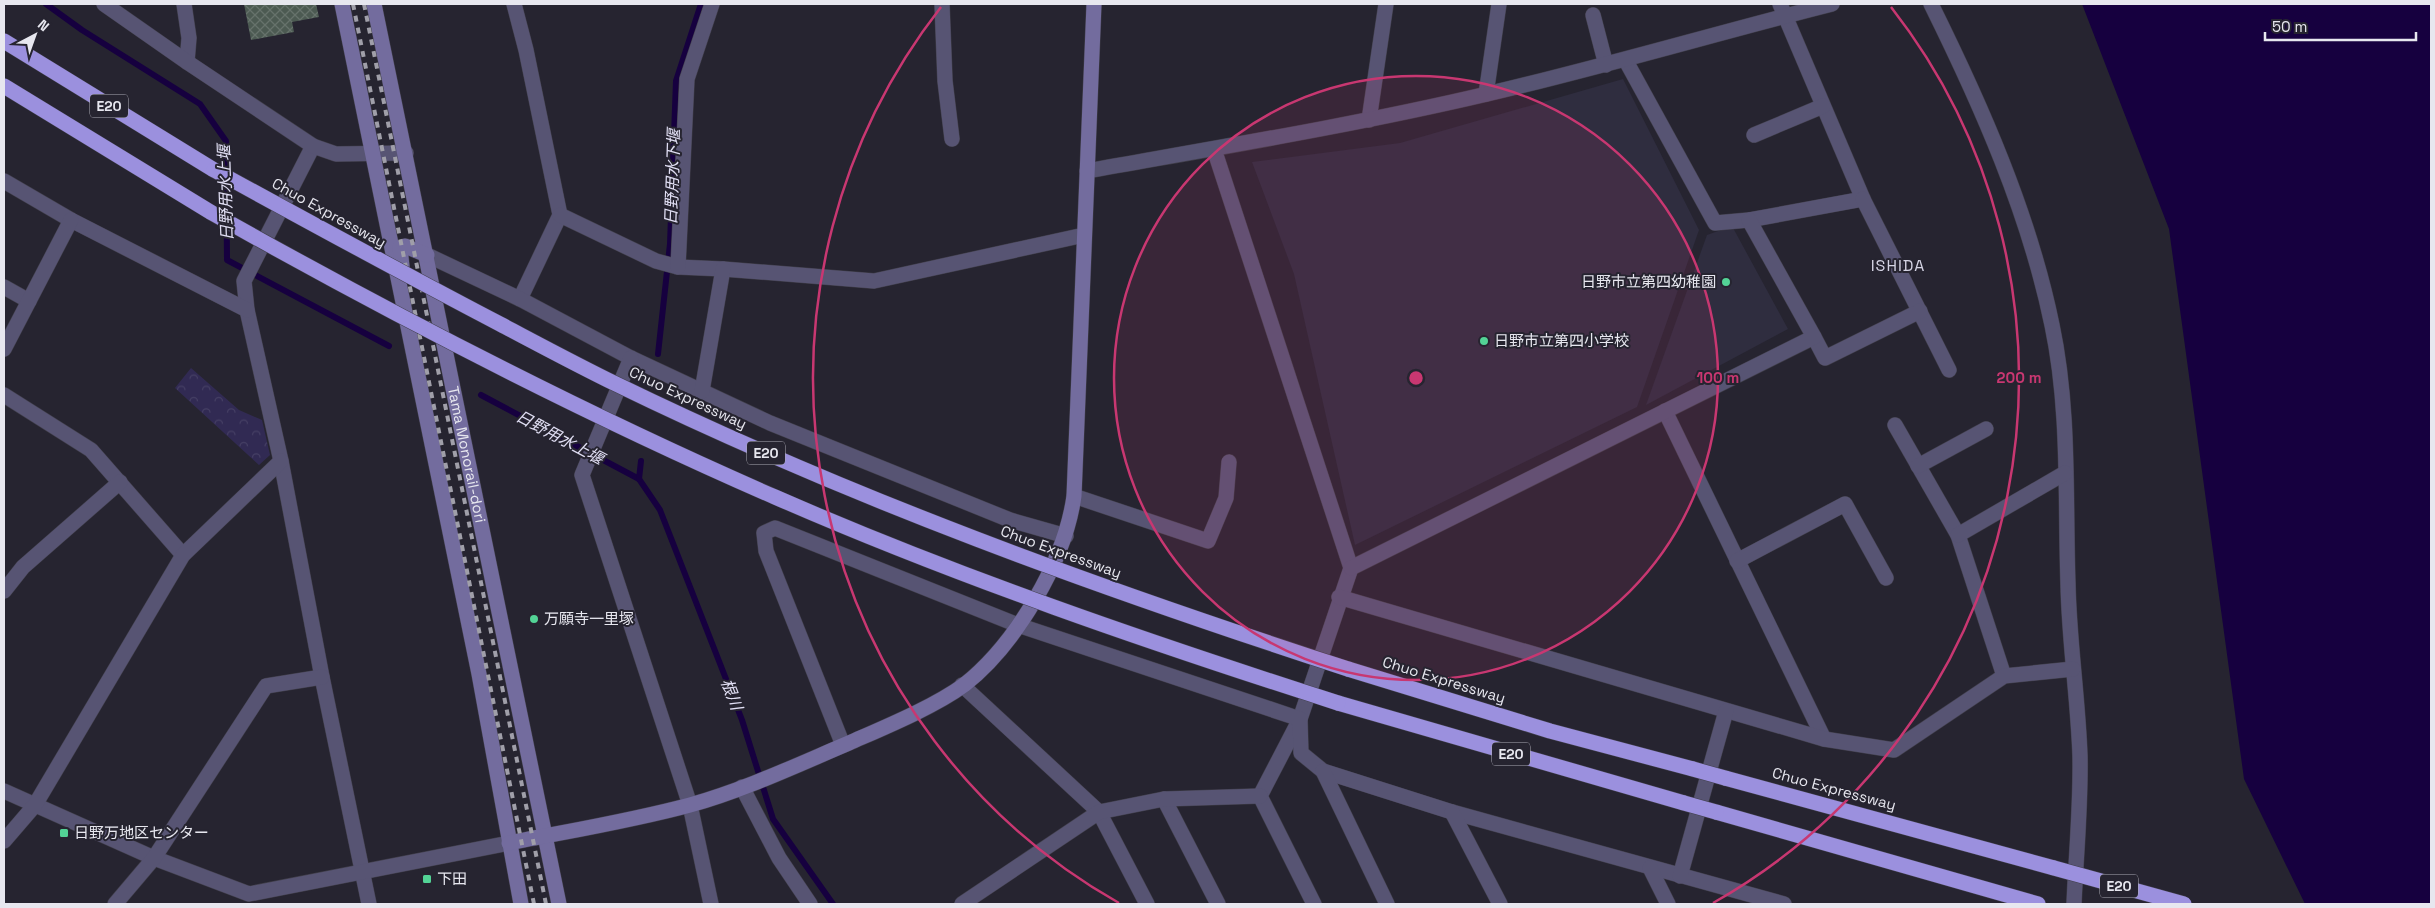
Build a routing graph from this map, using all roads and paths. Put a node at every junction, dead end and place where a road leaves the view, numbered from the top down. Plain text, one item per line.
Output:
1 (104, 4) edge
2 (184, 4) edge
3 (342, 4) edge
4 (374, 4) edge
5 (514, 4) edge
6 (712, 4) edge
7 (942, 4) edge
8 (1094, 4) edge
9 (1386, 4) edge
10 (1499, 4) edge
11 (1832, 4) edge
12 (1931, 4) edge
13 (1783, 10) edge
14 (1593, 14) dead end
15 (4, 41) edge
16 (1626, 60) junction
17 (187, 62) junction
18 (1606, 65) junction
19 (4, 86) edge
20 (1486, 94) junction
21 (1823, 106) junction
22 (1369, 120) junction
23 (1754, 135) dead end
24 (952, 139) dead end
25 (313, 146) junction
26 (1214, 149) junction
27 (406, 153) junction
28 (374, 155) junction
29 (1088, 171) junction
30 (4, 181) edge
31 (1863, 199) junction
32 (560, 215) junction
33 (70, 220) junction
34 (1749, 220) junction
35 (1084, 235) junction
36 (427, 255) junction
37 (677, 267) junction
38 (722, 269) junction
39 (4, 287) edge
40 (520, 299) junction
41 (29, 301) junction
42 (247, 310) junction
43 (1920, 311) junction
44 (1814, 336) junction
45 (410, 340) junction
46 (4, 349) edge
47 (632, 358) junction
48 (1949, 370) dead end
49 (702, 391) junction
50 (4, 395) edge
51 (1665, 411) junction
52 (1895, 425) dead end
53 (1986, 429) dead end
54 (281, 462) junction
55 (1229, 462) dead end
56 (1918, 466) junction
57 (2065, 473) junction
58 (120, 482) junction
59 (1074, 496) junction
60 (1958, 535) junction
61 (1066, 536) junction
62 (183, 555) junction
63 (1738, 561) junction
64 (1351, 568) junction
65 (1886, 578) dead end
66 (4, 591) edge
67 (1339, 597) junction
68 (1018, 625) junction
69 (2073, 669) junction
70 (2004, 676) junction
71 (322, 677) junction
72 (962, 686) junction
73 (1726, 711) junction
74 (1300, 719) junction
75 (1824, 739) junction
76 (843, 745) junction
77 (1323, 771) junction
78 (747, 785) junction
79 (4, 791) edge
80 (1260, 796) junction
81 (1164, 799) junction
82 (34, 804) junction
83 (690, 804) junction
84 (1099, 812) junction
85 (1452, 812) junction
86 (546, 835) junction
87 (4, 841) edge
88 (509, 843) junction
89 (154, 858) junction
90 (1650, 868) junction
91 (362, 872) junction
92 (1680, 876) junction
93 (245, 899) edge
94 (115, 904) edge
95 (369, 904) edge
96 (521, 904) edge
97 (559, 904) edge
98 (711, 904) edge
99 (810, 904) edge
100 (962, 904) edge
101 (1147, 904) edge
102 (1218, 904) edge
103 (1314, 904) edge
104 (1387, 904) edge
105 (1500, 904) edge
106 (1668, 904) edge
107 (1784, 904) edge
108 (2038, 904) edge
109 (2074, 904) edge
110 (2184, 904) edge

1 - 17 street
2 - 17 street
3 - 28 main road
4 - 27 main road, Tama Monorail-dori
5 - 32 street
6 - 37 street
7 - 24 street
8 - 29 main road
9 - 22 street
10 - 20 street
11 - 13 street
12 - 57 street
13 - 16 street
13 - 21 street
14 - 18 street
15 - 110 highway, Chuo Expressway / E20, bridge
16 - 18 street
16 - 34 street
17 - 25 street
18 - 20 street
19 - 108 highway, E20, bridge
20 - 22 street
21 - 23 street
21 - 31 street
22 - 26 street
25 - 28 street
25 - 42 street
26 - 29 street
26 - 64 street
27 - 28 street
27 - 36 main road, Tama Monorail-dori
28 - 45 main road
29 - 35 main road
30 - 33 street
31 - 34 street
31 - 43 street
32 - 37 street
32 - 40 street
33 - 41 street
33 - 42 street
34 - 44 street
35 - 38 street
35 - 59 main road
36 - 40 street
36 - 45 main road
36 - 86 main road, Tama Monorail-dori
37 - 38 street
38 - 49 street
39 - 41 street
40 - 47 street
41 - 46 street
42 - 54 street
43 - 44 street
43 - 48 street
44 - 51 street
45 - 88 main road
47 - 49 street
47 - 83 street
49 - 61 street
50 - 58 street
51 - 63 street
51 - 64 street
52 - 56 street
53 - 56 street
54 - 62 street
54 - 71 street
55 - 59 street
56 - 60 street
57 - 60 street
57 - 69 street
58 - 62 street
58 - 66 street
59 - 61 main road
60 - 70 street
61 - 68 main road
62 - 82 street
63 - 65 street
63 - 75 street
64 - 67 street
67 - 73 street
67 - 74 street
68 - 72 main road
68 - 74 street
68 - 76 street
69 - 70 street
69 - 109 street
70 - 75 street
71 - 89 street
71 - 91 street
72 - 76 main road
72 - 84 street
73 - 75 street
73 - 92 street
74 - 77 street
74 - 80 street
76 - 78 main road
77 - 85 street
77 - 104 street
78 - 83 main road
78 - 99 street
79 - 82 street
80 - 81 street
80 - 103 street
81 - 84 street
81 - 102 street
82 - 87 street
82 - 89 street
83 - 86 main road
83 - 98 street
84 - 100 street
84 - 101 street
85 - 90 street
85 - 105 street
86 - 88 main road
86 - 97 main road, Tama Monorail-dori
88 - 91 street
88 - 96 main road
89 - 93 street
89 - 94 street
90 - 92 street
90 - 106 street
91 - 93 street
91 - 95 street
92 - 107 street

